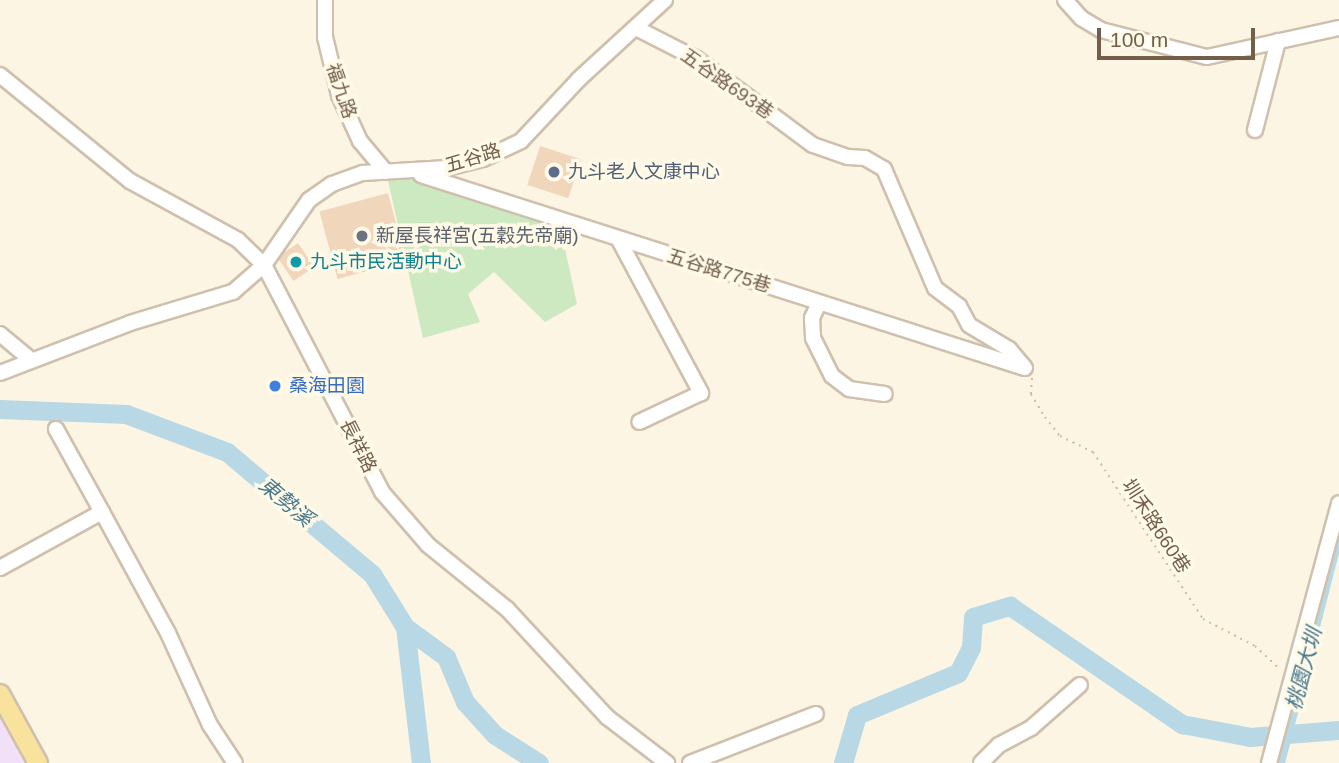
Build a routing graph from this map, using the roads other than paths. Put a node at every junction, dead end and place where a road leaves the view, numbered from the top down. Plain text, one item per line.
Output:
1 (325, 0) edge
2 (665, 0) edge
3 (1065, 0) edge
4 (1339, 28) edge
5 (638, 29) junction
6 (1278, 41) junction
7 (0, 75) edge
8 (1255, 130) dead end
9 (386, 172) junction
10 (413, 173) junction
11 (619, 240) junction
12 (264, 265) junction
13 (819, 303) junction
14 (0, 334) edge
15 (31, 360) junction
16 (1025, 368) joint
17 (0, 373) edge
18 (884, 394) dead end
19 (639, 422) dead end
20 (56, 429) dead end
21 (1339, 503) edge
22 (102, 512) junction
23 (0, 568) edge
24 (1080, 685) dead end
25 (0, 694) edge
26 (816, 714) dead end
27 (1273, 750) edge
28 (38, 763) edge
29 (234, 763) edge
30 (667, 763) edge
31 (690, 763) edge
32 (981, 763) edge

1 - 9 street, 福九路
2 - 5 street, 五谷路
3 - 6 street
4 - 6 street
5 - 10 street, 五谷路
5 - 16 street, 五谷路693巷
6 - 8 street
7 - 12 street, 長祥路
9 - 10 street, 五谷路
9 - 12 street, 五谷路
10 - 11 street, 五谷路775巷
11 - 13 street, 五谷路775巷
11 - 19 street
12 - 15 street, 五谷路
12 - 30 street, 長祥路
13 - 16 street, 五谷路775巷
13 - 18 street
14 - 15 street
15 - 17 street, 五谷路
20 - 22 street
21 - 27 street
22 - 23 street
22 - 29 street
24 - 32 street
25 - 28 main road
26 - 31 street

